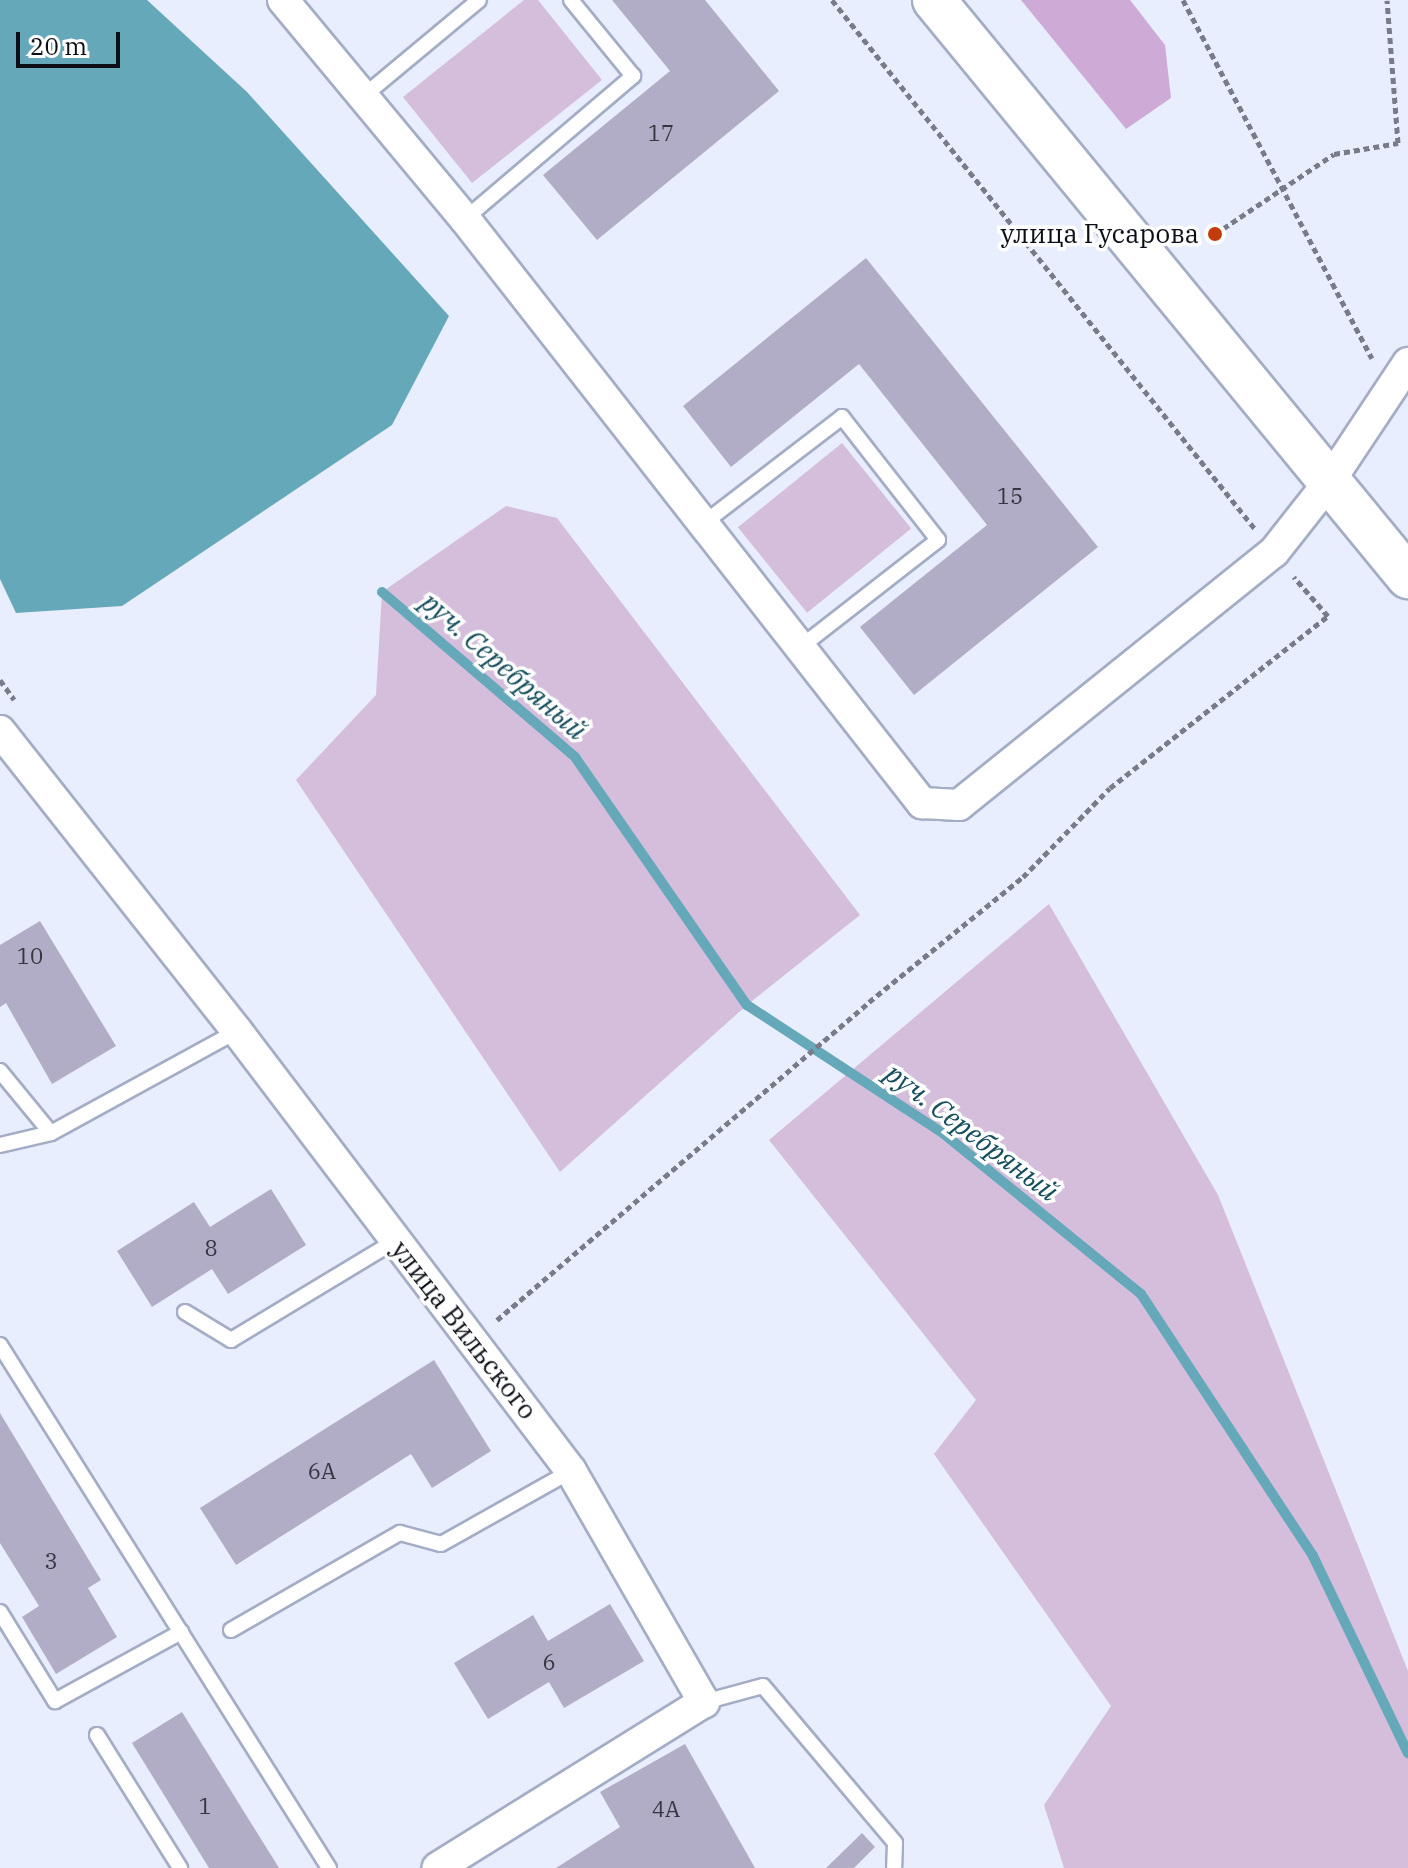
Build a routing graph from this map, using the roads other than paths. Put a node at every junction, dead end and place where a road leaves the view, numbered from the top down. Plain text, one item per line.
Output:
1 (283, 0) edge
2 (479, 0) edge
3 (571, 0) edge
4 (934, 0) edge
5 (365, 95) junction
6 (465, 219) junction
7 (1408, 363) edge
8 (1329, 482) junction
9 (704, 523) junction
10 (1408, 577) edge
11 (802, 646) junction
12 (0, 731) edge
13 (237, 1031) junction
14 (0, 1071) edge
15 (51, 1133) junction
16 (0, 1145) edge
17 (395, 1241) junction
18 (185, 1312) dead end
19 (0, 1345) edge
20 (571, 1471) junction
21 (0, 1612) edge
22 (231, 1630) dead end
23 (181, 1632) junction
24 (704, 1702) junction
25 (97, 1735) dead end
26 (180, 1868) edge
27 (329, 1868) edge
28 (437, 1868) edge
29 (894, 1868) edge

1 - 5 street
2 - 5 lane
3 - 6 lane
4 - 8 main road
5 - 6 street
6 - 9 street
7 - 8 street
8 - 10 main road
8 - 11 street
9 - 11 street
9 - 11 lane
12 - 13 street, улица Вильского
13 - 15 lane
13 - 17 street, улица Вильского
14 - 15 lane
15 - 16 lane
17 - 18 lane
17 - 20 street, улица Вильского
19 - 23 lane
20 - 22 lane
20 - 24 street, улица Вильского
21 - 23 lane
23 - 27 lane
24 - 28 street
24 - 29 lane
25 - 26 lane

